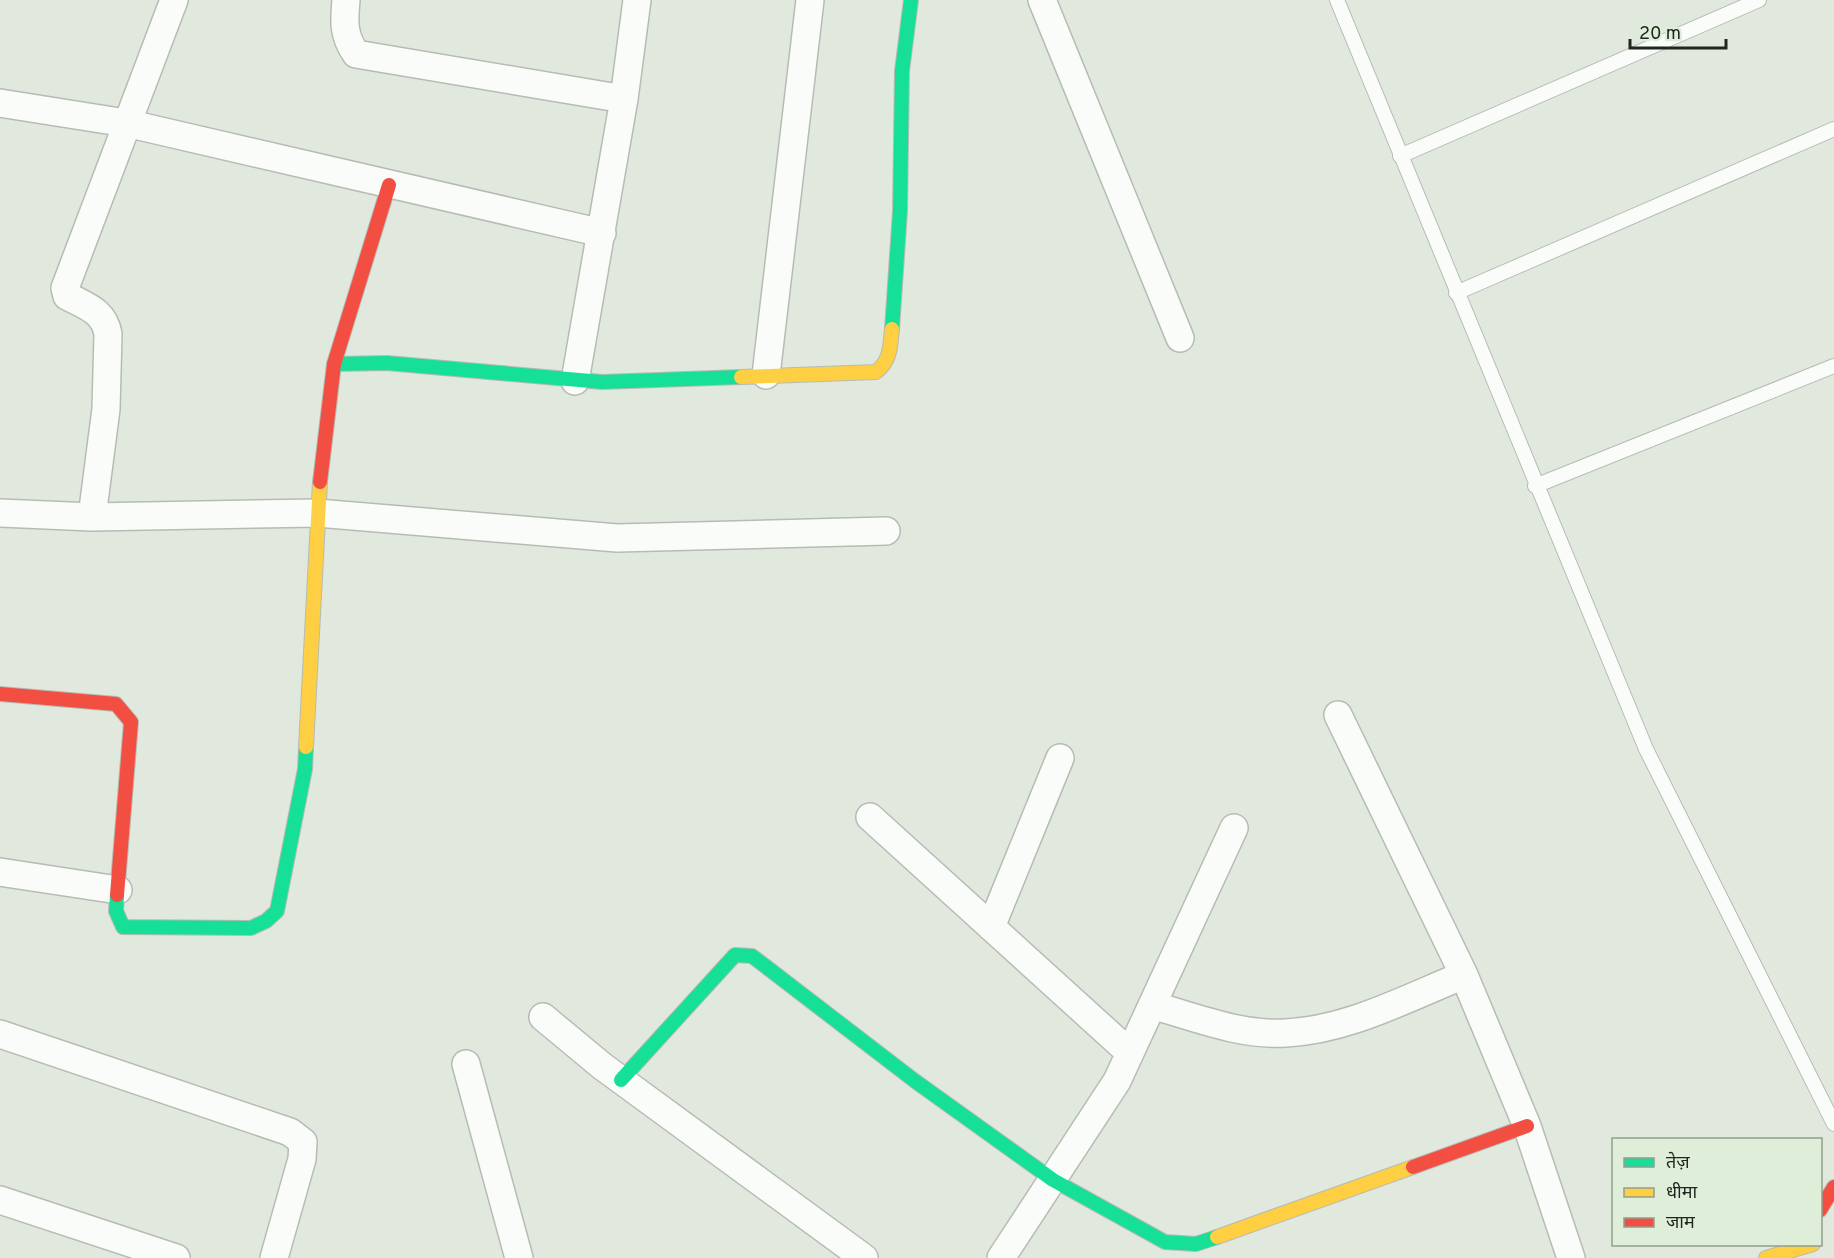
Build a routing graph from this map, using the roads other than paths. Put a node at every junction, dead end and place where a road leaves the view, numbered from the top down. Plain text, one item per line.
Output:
1 (174, 0) edge
2 (346, 0) edge
3 (637, 0) edge
4 (810, 0) edge
5 (911, 0) edge
6 (1042, 0) edge
7 (1336, 0) edge
8 (1759, 0) edge
9 (624, 99) junction
10 (0, 103) edge
11 (126, 123) junction
12 (1834, 129) edge
13 (1400, 156) junction
14 (389, 185) junction
15 (602, 233) junction
16 (1456, 293) junction
17 (1180, 338) dead end
18 (334, 364) junction
19 (1834, 366) edge
20 (766, 375) junction
21 (575, 381) junction
22 (1535, 486) junction
23 (0, 513) edge
24 (317, 513) junction
25 (92, 517) junction
26 (886, 531) dead end
27 (0, 694) edge
28 (1338, 715) dead end
29 (1060, 758) dead end
30 (870, 817) dead end
31 (1234, 828) dead end
32 (0, 872) edge
33 (118, 890) junction
34 (991, 927) junction
35 (1464, 975) junction
36 (1152, 1005) junction
37 (543, 1017) dead end
38 (0, 1034) edge
39 (1130, 1053) junction
40 (466, 1064) dead end
41 (621, 1080) junction
42 (1834, 1124) edge
43 (1527, 1126) junction
44 (1053, 1180) junction
45 (1834, 1187) edge
46 (0, 1200) edge
47 (1822, 1208) edge
48 (1803, 1248) edge
49 (176, 1258) edge
50 (274, 1258) edge
51 (519, 1258) edge
52 (864, 1258) edge
53 (1000, 1258) edge
54 (1571, 1258) edge
55 (1766, 1258) edge

1 - 11 street
2 - 9 street
3 - 9 street
4 - 20 street
5 - 20 street
6 - 17 street
7 - 13 lane
8 - 13 lane
9 - 15 street
10 - 11 street
11 - 14 street
11 - 25 street
12 - 16 lane
13 - 16 lane
14 - 15 street
14 - 18 street
15 - 21 street
16 - 22 lane
18 - 21 street
18 - 24 street
19 - 22 lane
20 - 21 street
22 - 42 lane
23 - 25 street
24 - 25 street
24 - 26 street
24 - 33 street
27 - 33 street
28 - 35 street
29 - 34 street
30 - 34 street
31 - 36 street
32 - 33 street
34 - 39 street
35 - 36 street
35 - 43 street
36 - 39 street
37 - 41 street
38 - 50 street
39 - 44 street
40 - 51 street
41 - 44 street
41 - 52 street
43 - 44 street
43 - 54 street
44 - 53 street
45 - 47 street
46 - 49 street
48 - 55 street

